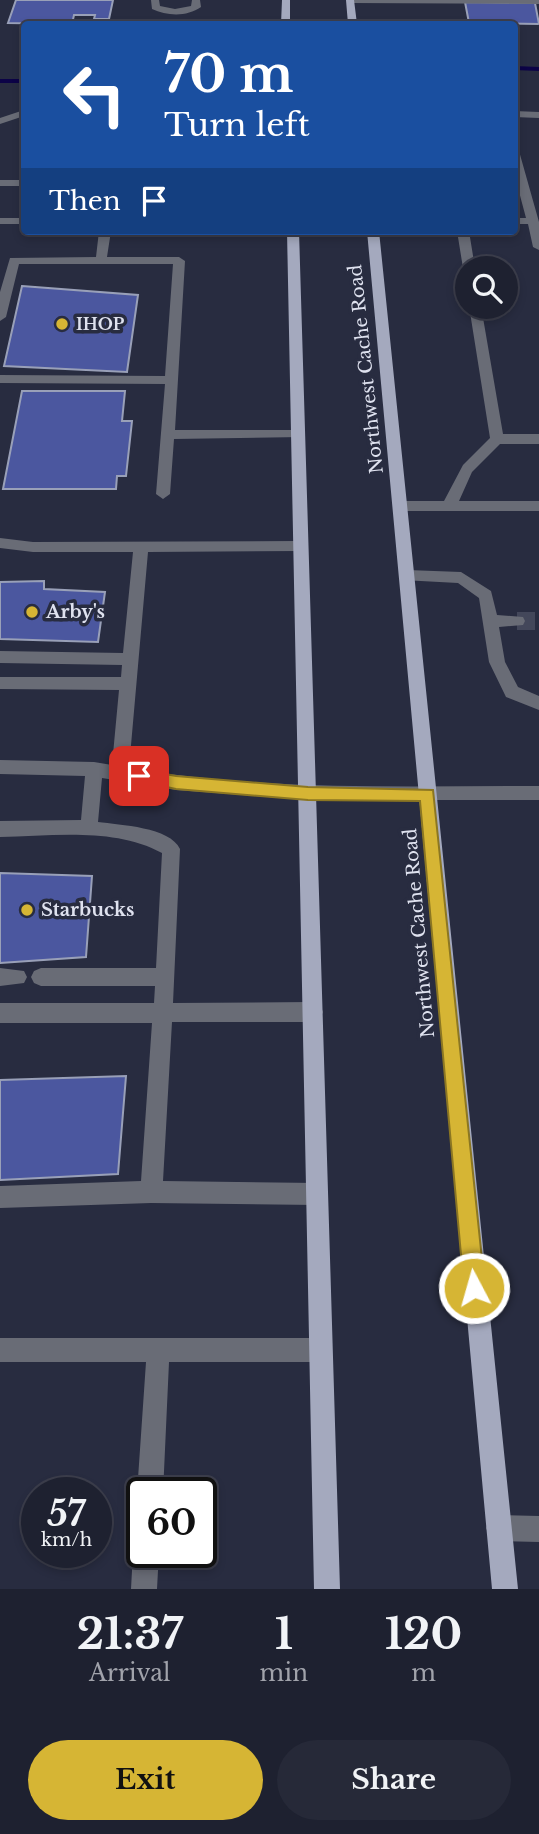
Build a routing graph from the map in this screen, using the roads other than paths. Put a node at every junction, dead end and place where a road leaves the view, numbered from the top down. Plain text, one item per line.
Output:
1 (155, 0) edge
2 (196, 0) edge
3 (286, 0) edge
4 (350, 0) edge
5 (377, 0) edge
6 (539, 1) edge
7 (286, 21) edge
8 (352, 21) edge
9 (21, 114) edge
10 (518, 114) edge
11 (539, 115) edge
12 (0, 121) edge
13 (518, 166) edge
14 (0, 183) edge
15 (21, 183) edge
16 (0, 221) edge
17 (21, 221) edge
18 (518, 221) edge
19 (533, 221) junction
20 (104, 235) edge
21 (293, 235) edge
22 (373, 235) edge
23 (464, 235) edge
24 (539, 247) edge
25 (467, 256) edge
26 (101, 260) junction
27 (0, 317) edge
28 (477, 319) edge
29 (0, 379) edge
30 (171, 380) junction
31 (297, 434) junction
32 (167, 435) junction
33 (497, 439) junction
34 (539, 439) edge
35 (163, 494) dead end
36 (401, 506) junction
37 (450, 506) junction
38 (539, 506) edge
39 (0, 543) edge
40 (141, 545) junction
41 (299, 545) junction
42 (33, 547) junction
43 (0, 550) edge
44 (407, 576) junction
45 (490, 621) junction
46 (517, 621) tunnel mouth
47 (0, 657) edge
48 (132, 659) junction
49 (0, 683) edge
50 (129, 684) junction
51 (539, 703) edge
52 (0, 767) edge
53 (94, 768) junction
54 (120, 772) junction
55 (308, 793) junction
56 (539, 793) edge
57 (428, 794) junction
58 (89, 828) junction
59 (0, 829) edge
60 (41, 977) dead end
61 (164, 977) junction
62 (313, 1012) junction
63 (0, 1013) edge
64 (163, 1013) junction
65 (150, 1192) junction
66 (317, 1194) junction
67 (0, 1197) edge
68 (0, 1350) edge
69 (320, 1350) junction
70 (158, 1351) junction
71 (151, 1477) edge
72 (499, 1528) junction
73 (539, 1529) edge
74 (145, 1568) edge
75 (144, 1589) edge
76 (327, 1589) edge
77 (505, 1589) edge

1 - 2 street
3 - 7 main road
4 - 5 street
4 - 8 main road
5 - 6 street
9 - 12 street
10 - 11 street
13 - 19 street
14 - 15 street
16 - 17 street
18 - 19 street
19 - 24 street
20 - 26 street
21 - 31 main road
22 - 36 main road, Northwest Cache Road
23 - 25 street
26 - 27 street
26 - 30 street
28 - 33 street
29 - 30 street
30 - 32 street
31 - 32 street
31 - 41 main road
32 - 35 street
33 - 34 street
33 - 37 street
36 - 37 street
36 - 44 main road, Northwest Cache Road
37 - 38 street
39 - 42 street
40 - 41 street
40 - 42 street
40 - 48 street
41 - 55 main road
42 - 43 street
44 - 45 street
44 - 57 main road, Northwest Cache Road
45 - 46 street
45 - 51 street
47 - 48 street
48 - 50 street
49 - 50 street
50 - 54 street
52 - 53 street
53 - 54 street
53 - 58 street
54 - 55 street
55 - 57 street
55 - 62 main road
56 - 57 street
57 - 72 main road, Northwest Cache Road
58 - 59 street
58 - 61 street
60 - 61 street
61 - 64 street
62 - 64 street
62 - 66 main road
63 - 64 street
64 - 65 street
65 - 66 street
65 - 67 street
66 - 69 main road
68 - 70 street
69 - 70 street
69 - 76 main road
70 - 71 street
72 - 73 street
72 - 77 main road, Northwest Cache Road
74 - 75 street

